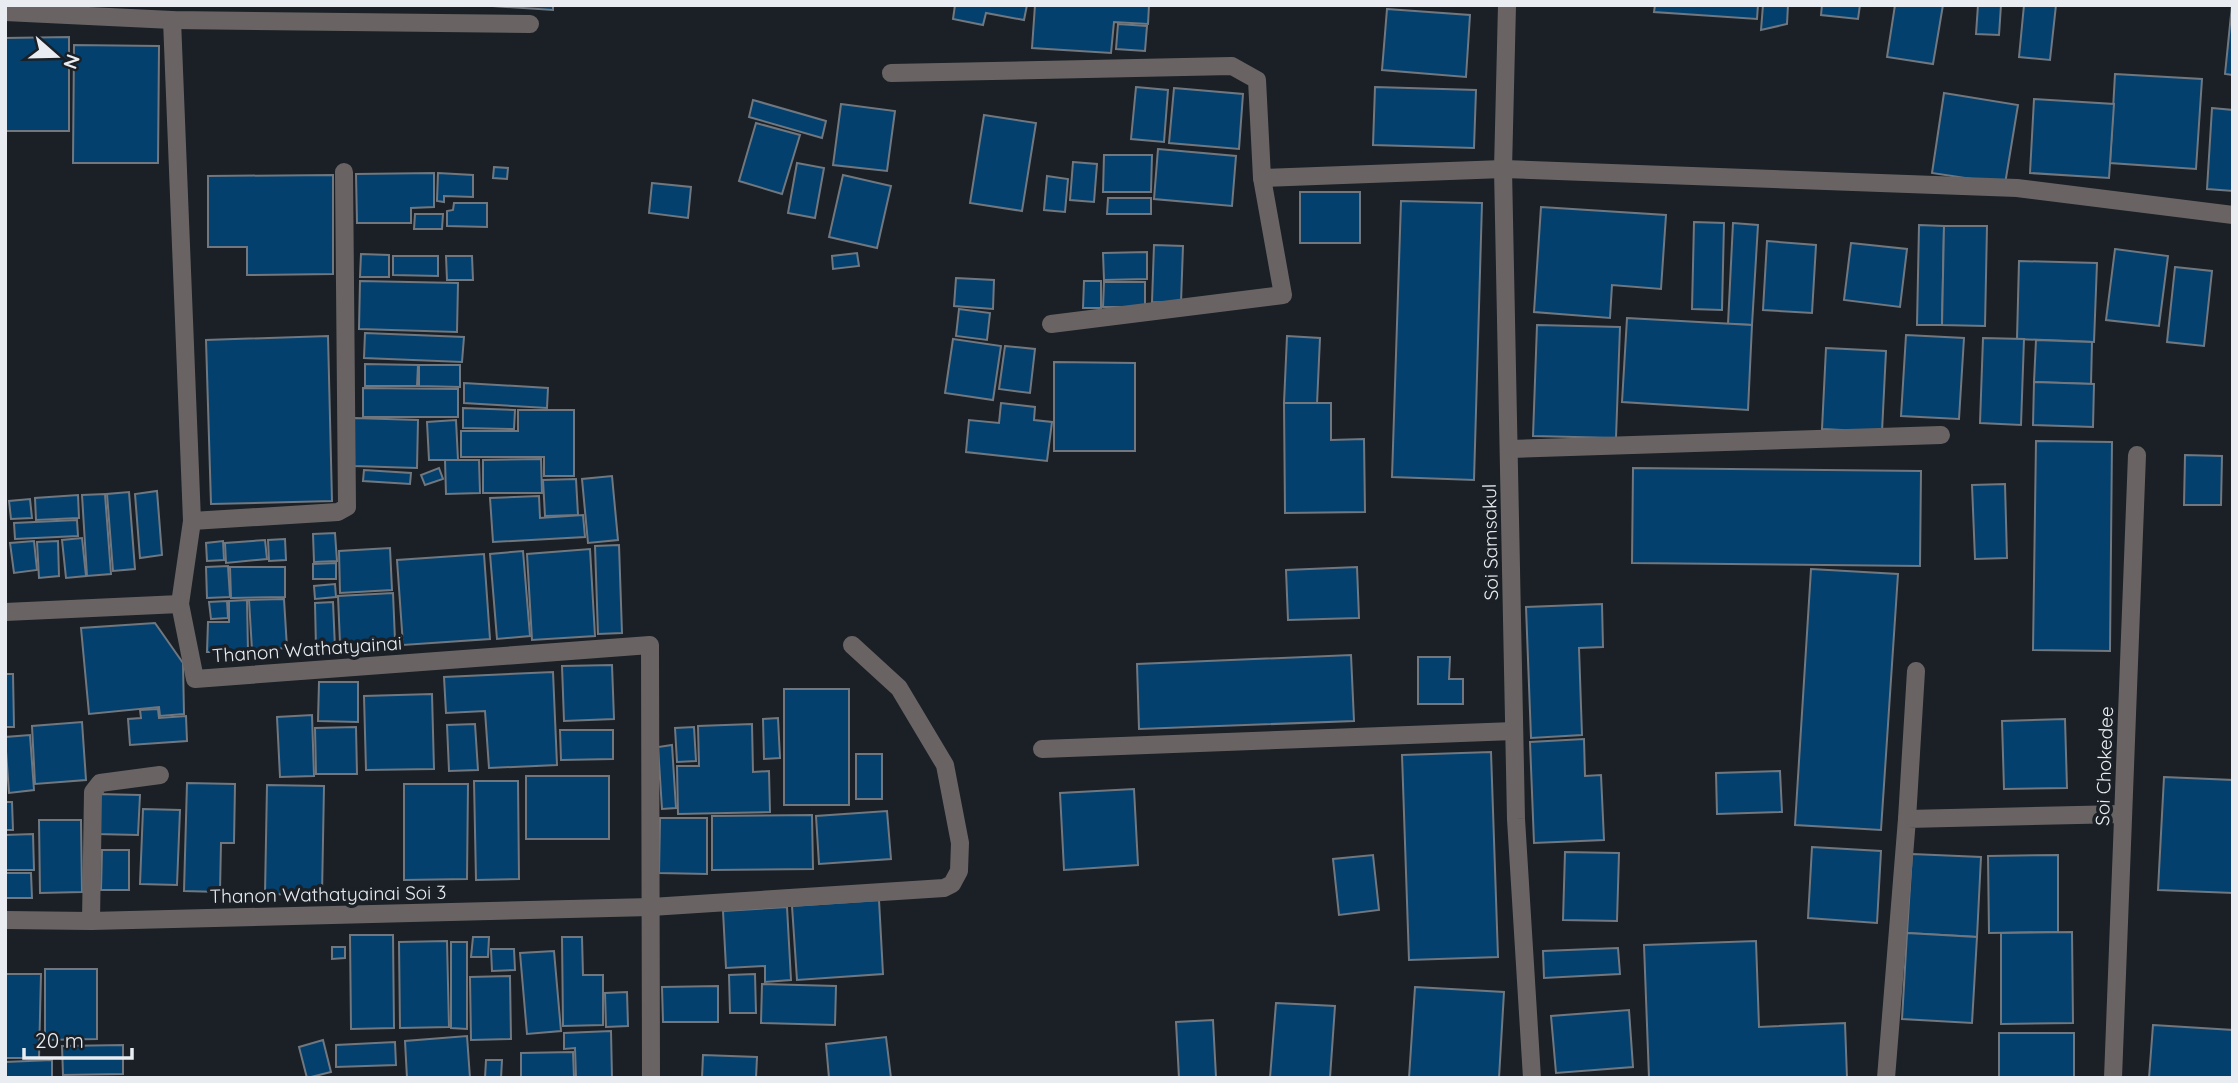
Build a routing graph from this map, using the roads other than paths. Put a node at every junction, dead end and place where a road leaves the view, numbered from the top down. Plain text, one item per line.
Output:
1 (1507, 5) edge
2 (5, 12) edge
3 (172, 20) junction
4 (530, 24) dead end
5 (891, 73) dead end
6 (1503, 169) junction
7 (344, 172) dead end
8 (1262, 178) junction
9 (2233, 215) edge
10 (1051, 324) dead end
11 (1941, 435) dead end
12 (1510, 449) junction
13 (2137, 455) dead end
14 (192, 521) junction
15 (180, 604) junction
16 (5, 612) edge
17 (852, 645) dead end
18 (1916, 671) dead end
19 (1514, 731) junction
20 (1042, 749) dead end
21 (160, 775) dead end
22 (2123, 814) junction
23 (1907, 819) junction
24 (651, 906) junction
25 (5, 920) edge
26 (91, 921) junction
27 (651, 1078) edge
28 (1532, 1078) edge
29 (1886, 1078) edge
30 (2113, 1078) edge

1 - 6 street, Soi Samsakul
2 - 3 street
3 - 4 street
3 - 14 street, Thanon Wathatyainai
5 - 8 street
6 - 8 street
6 - 9 street
6 - 12 street, Soi Samsakul
7 - 14 street
8 - 10 street
11 - 12 street
12 - 19 street, Soi Samsakul
13 - 22 street, Soi Chokedee
14 - 15 street, Thanon Wathatyainai
15 - 16 street
15 - 24 street, Thanon Wathatyainai
17 - 24 street, Thanon Wathatyainai Soi 3
18 - 23 street
19 - 20 street
19 - 28 street, Soi Samsakul
21 - 26 street
22 - 23 street
22 - 30 street, Soi Chokedee
23 - 29 street
24 - 26 street, Thanon Wathatyainai Soi 3
24 - 27 street, Thanon Wathatyainai
25 - 26 street, Thanon Wathatyainai Soi 3

